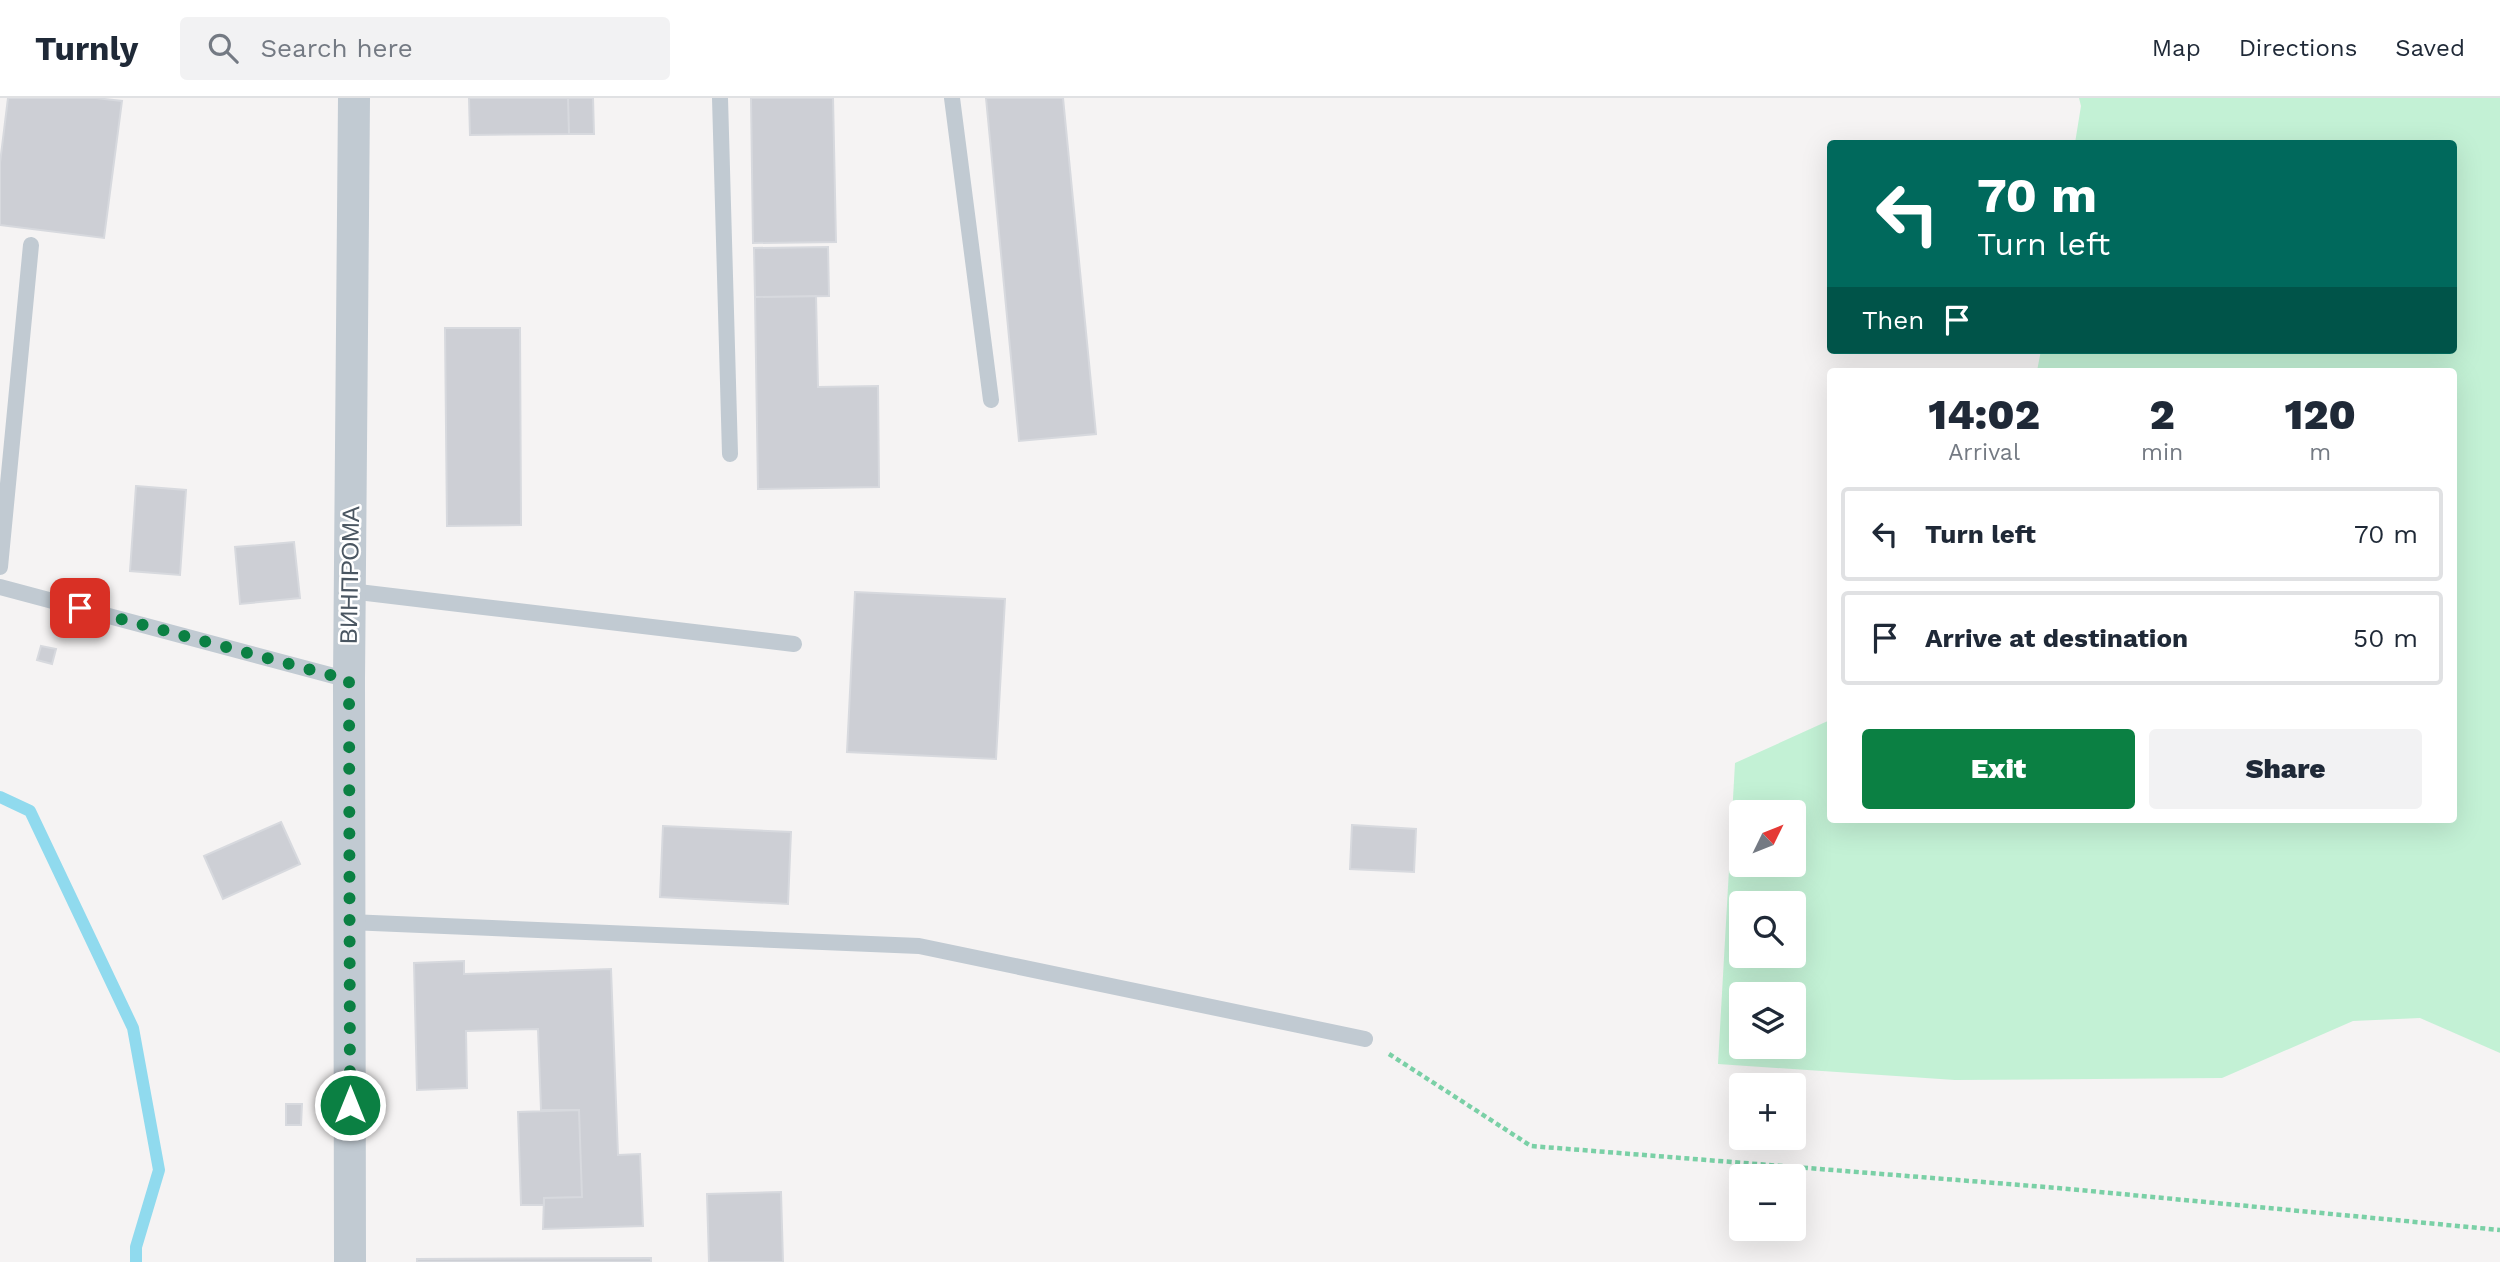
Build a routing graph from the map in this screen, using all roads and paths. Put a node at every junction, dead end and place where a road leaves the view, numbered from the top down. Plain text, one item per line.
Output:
1 (354, 98) edge
2 (720, 98) edge
3 (952, 98) edge
4 (32, 245) dead end
5 (991, 400) dead end
6 (730, 454) dead end
7 (0, 567) edge
8 (0, 587) edge
9 (350, 591) junction
10 (794, 644) dead end
11 (349, 680) junction
12 (349, 922) junction
13 (1364, 1039) joint
14 (2500, 1230) edge
15 (350, 1262) edge

1 - 9 street, ВИНПРОМА
2 - 6 lane
3 - 5 lane
4 - 7 lane
8 - 11 lane
9 - 10 lane
9 - 11 street, ВИНПРОМА
11 - 12 street, ВИНПРОМА
12 - 13 lane
12 - 15 street, ВИНПРОМА
13 - 14 path

